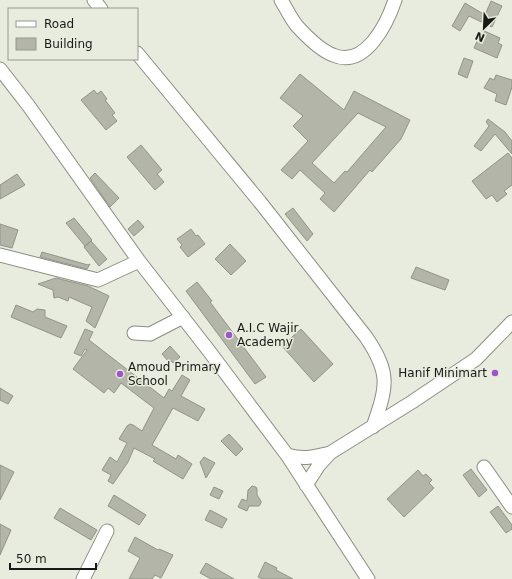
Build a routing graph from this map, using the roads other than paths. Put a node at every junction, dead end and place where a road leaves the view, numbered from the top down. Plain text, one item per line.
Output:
1 (94, 0) edge
2 (281, 0) edge
3 (395, 0) edge
4 (100, 8) edge
5 (138, 54) edge
6 (0, 69) edge
7 (0, 255) edge
8 (139, 261) junction
9 (183, 317) junction
10 (512, 322) edge
11 (134, 333) dead end
12 (373, 427) junction
13 (330, 453) junction
14 (287, 455) junction
15 (484, 467) dead end
16 (306, 485) junction
17 (512, 507) edge
18 (107, 531) dead end
19 (89, 576) edge
20 (368, 579) edge

1 - 4 street
2 - 3 street
5 - 12 street
6 - 8 street
7 - 8 street
8 - 9 street
9 - 11 street
9 - 14 street
10 - 12 street
12 - 13 street
13 - 14 street
13 - 16 street
14 - 16 street
15 - 17 street
16 - 20 street
18 - 19 street

